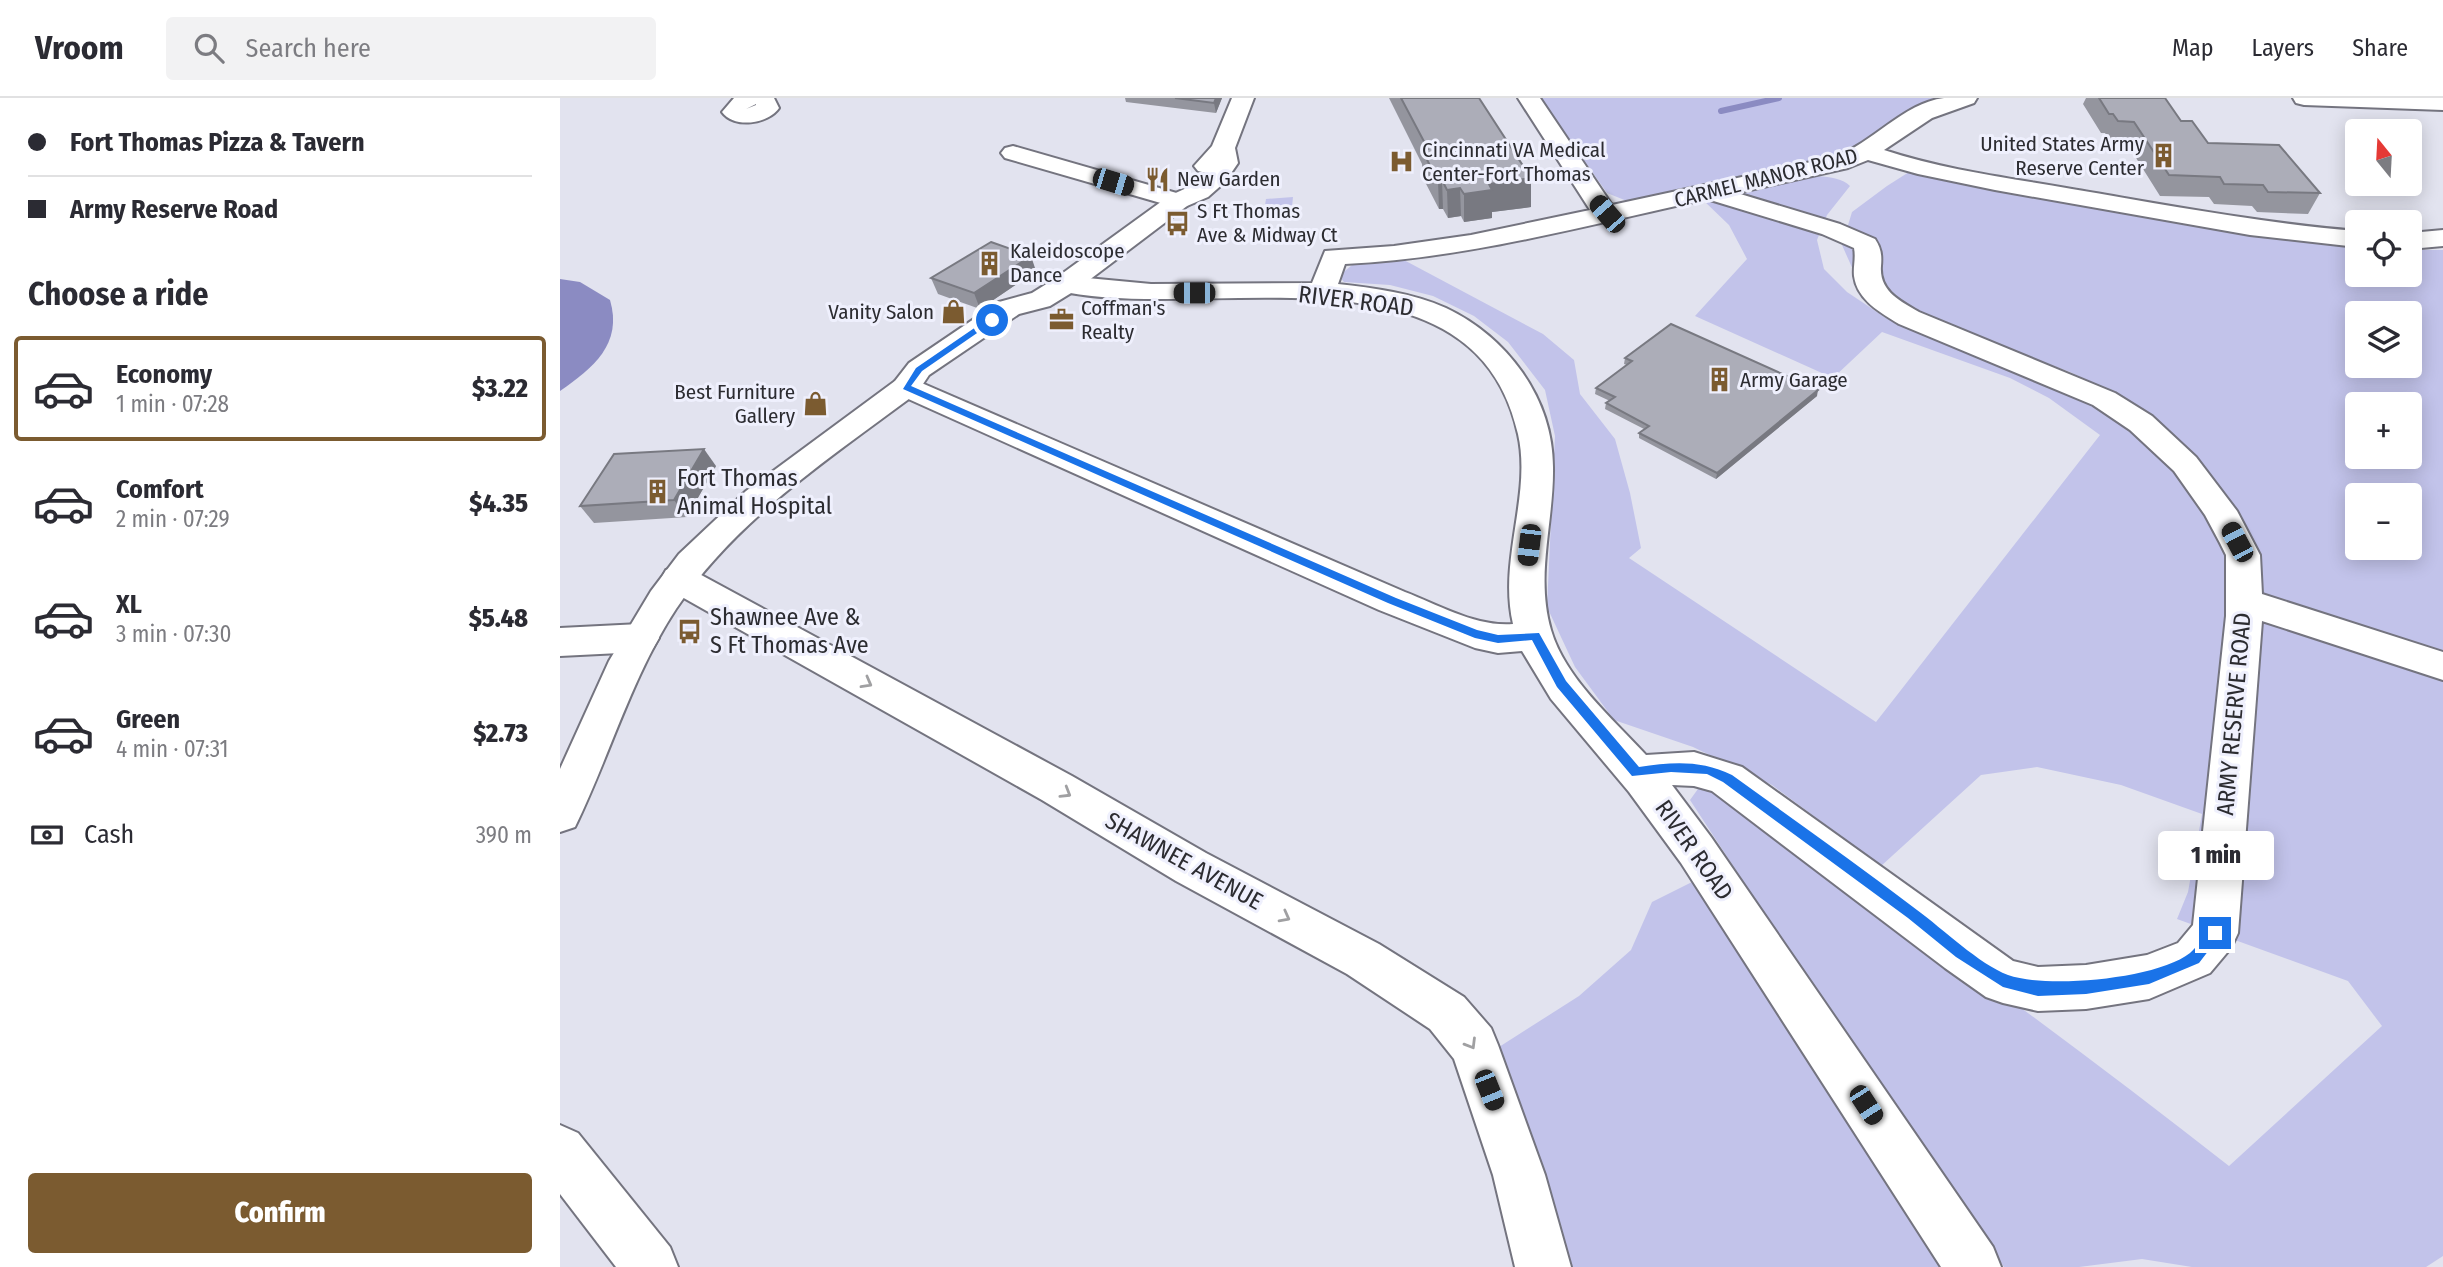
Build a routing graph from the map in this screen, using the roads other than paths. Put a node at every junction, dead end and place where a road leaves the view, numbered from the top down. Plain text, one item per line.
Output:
1 (751, 98) edge
2 (762, 98) edge
3 (1243, 98) edge
4 (1529, 98) edge
5 (1966, 98) edge
6 (2304, 98) edge
7 (2443, 103) edge
8 (1868, 152) junction
9 (1013, 153) dead end
10 (1710, 191) junction
11 (1178, 201) junction
12 (1607, 214) junction
13 (2345, 238) edge
14 (2443, 238) edge
15 (2422, 240) edge
16 (1066, 284) junction
17 (1322, 292) junction
18 (906, 387) junction
19 (679, 579) junction
20 (2244, 602) junction
21 (1535, 636) junction
22 (640, 638) junction
23 (560, 642) edge
24 (2443, 666) edge
25 (1637, 773) junction
26 (560, 814) edge
27 (560, 1151) edge
28 (1972, 1266) edge
29 (650, 1267) edge
30 (1543, 1267) edge

1 - 2 street
3 - 11 street
4 - 12 street
5 - 8 street
6 - 7 street
8 - 10 street, CARMEL MANOR ROAD
8 - 13 street, CARMEL MANOR ROAD
9 - 11 street
10 - 12 street, CARMEL MANOR ROAD
10 - 20 street, ARMY RESERVE ROAD
11 - 16 street
12 - 17 street, CARMEL MANOR ROAD
14 - 15 street
16 - 17 street, RIVER ROAD
16 - 18 street
17 - 21 street, RIVER ROAD
18 - 19 street
18 - 21 street
19 - 22 street
19 -> 30 street, SHAWNEE AVENUE
20 - 24 street
20 - 25 street, ARMY RESERVE ROAD
21 - 25 street, RIVER ROAD
22 - 23 street
22 - 26 street
25 - 28 street, RIVER ROAD
27 - 29 street

